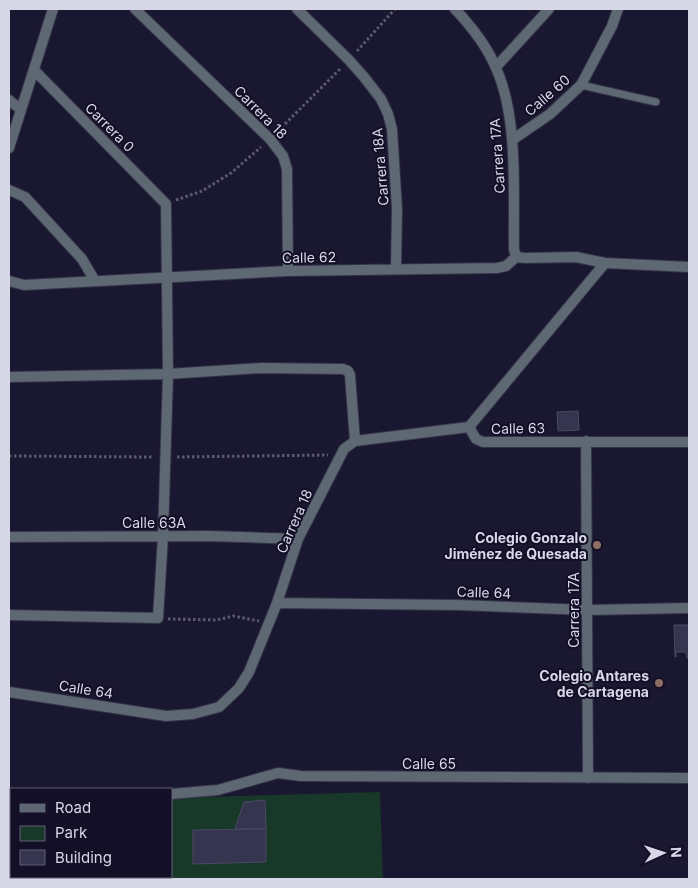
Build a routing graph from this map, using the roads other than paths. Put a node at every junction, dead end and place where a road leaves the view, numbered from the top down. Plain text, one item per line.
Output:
1 (53, 9) edge
2 (135, 9) edge
3 (297, 9) edge
4 (455, 9) edge
5 (549, 9) edge
6 (618, 9) edge
7 (496, 67) junction
8 (34, 70) junction
9 (581, 85) junction
10 (9, 100) edge
11 (656, 102) dead end
12 (20, 109) junction
13 (512, 140) junction
14 (9, 148) edge
15 (9, 190) edge
16 (516, 257) junction
17 (606, 263) junction
18 (689, 267) edge
19 (396, 269) junction
20 (288, 271) junction
21 (167, 277) junction
22 (9, 281) edge
23 (95, 281) junction
24 (168, 374) junction
25 (9, 377) edge
26 (469, 427) junction
27 (355, 441) junction
28 (586, 441) junction
29 (689, 442) edge
30 (163, 536) junction
31 (9, 537) edge
32 (298, 539) junction
33 (277, 603) junction
34 (689, 608) edge
35 (588, 610) junction
36 (9, 615) edge
37 (239, 688) joint
38 (9, 692) edge
39 (588, 778) junction
40 (689, 778) edge
41 (172, 794) edge

1 - 8 street
2 - 20 street, Carrera 18
3 - 19 street, Carrera 18A
4 - 7 street, Carrera 17A
5 - 7 street
6 - 9 street, Calle 60
7 - 13 street, Carrera 17A
8 - 12 street
8 - 21 street, Carrera 0
9 - 11 lane
9 - 13 street, Calle 60
10 - 12 street
12 - 14 street
13 - 16 street, Carrera 17A
15 - 23 street
16 - 17 street, Calle 62
16 - 19 street, Calle 62
17 - 18 street, Calle 62
17 - 26 street
19 - 20 street, Calle 62
20 - 21 street, Calle 62
21 - 23 street, Calle 62
21 - 24 street
22 - 23 street, Calle 62
24 - 25 street
24 - 27 street
24 - 30 street
26 - 27 street
26 - 28 street, Calle 63
27 - 32 street, Carrera 18
28 - 29 street, Calle 63
28 - 35 street, Carrera 17A
30 - 31 street, Calle 63A
30 - 32 street, Calle 63A
30 - 36 street
32 - 33 street, Carrera 18
33 - 35 street, Calle 64
33 - 37 street, Carrera 18
34 - 35 street, Calle 64
35 - 39 street, Carrera 17A
37 - 38 street, Calle 64
39 - 40 street, Calle 65
39 - 41 street, Calle 65

